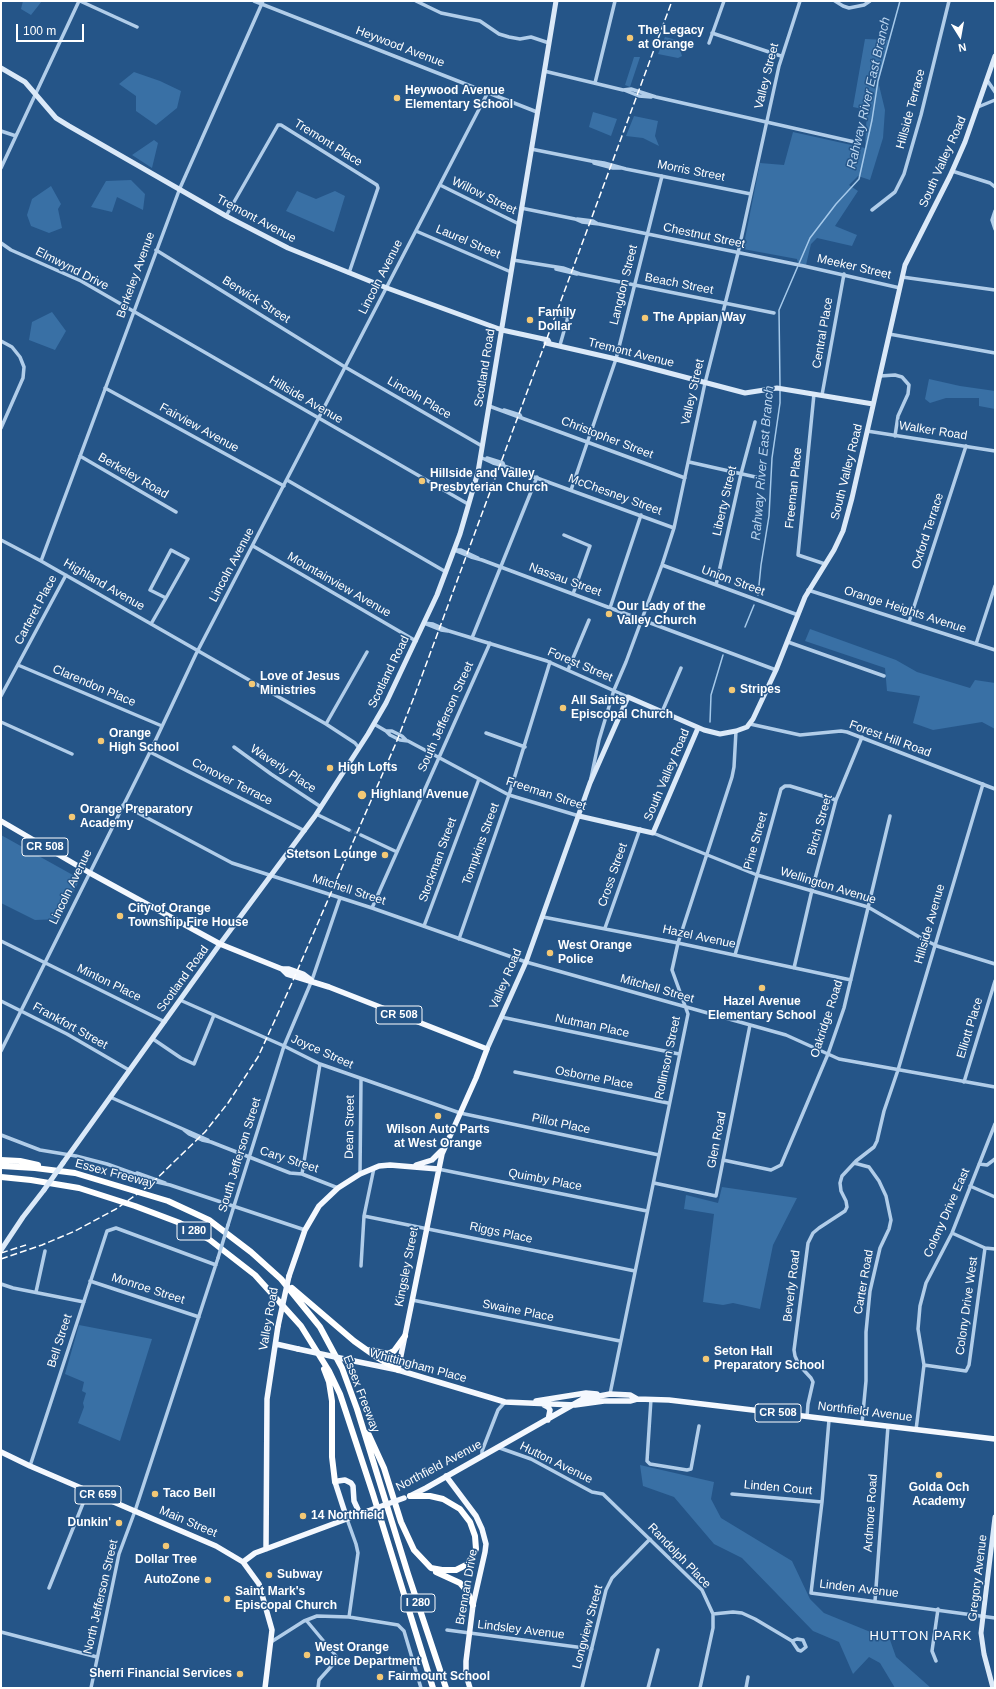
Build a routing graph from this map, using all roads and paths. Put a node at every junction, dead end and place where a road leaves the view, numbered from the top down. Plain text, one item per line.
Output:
1 (80, 1) edge
2 (254, 1) edge
3 (416, 1) edge
4 (556, 1) edge
5 (615, 1) edge
6 (724, 1) edge
7 (800, 1) edge
8 (835, 1) edge
9 (870, 1) edge
10 (949, 1) edge
11 (262, 2) edge
12 (137, 27) dead end
13 (712, 33) junction
14 (549, 43) junction
15 (708, 43) dead end
16 (782, 56) junction
17 (995, 56) edge
18 (1, 68) edge
19 (544, 71) junction
20 (987, 80) junction
21 (595, 83) junction
22 (488, 92) junction
23 (995, 92) edge
24 (37, 94) junction
25 (995, 100) edge
26 (978, 106) junction
27 (537, 112) junction
28 (766, 122) junction
29 (1, 132) edge
30 (16, 136) junction
31 (859, 143) dead end
32 (531, 149) junction
33 (1, 168) edge
34 (952, 171) junction
35 (662, 176) junction
36 (440, 185) junction
37 (995, 186) edge
38 (180, 188) junction
39 (751, 194) junction
40 (521, 208) junction
41 (872, 210) dead end
42 (995, 211) edge
43 (226, 216) junction
44 (519, 224) junction
45 (995, 229) edge
46 (416, 231) junction
47 (647, 234) junction
48 (1, 243) edge
49 (156, 250) junction
50 (738, 253) junction
51 (514, 260) junction
52 (804, 266) joint
53 (511, 272) junction
54 (349, 273) junction
55 (844, 274) junction
56 (902, 277) junction
57 (634, 285) junction
58 (387, 288) junction
59 (900, 288) junction
60 (995, 290) edge
61 (725, 303) junction
62 (134, 313) junction
63 (774, 313) dead end
64 (560, 315) dead end
65 (502, 330) junction
66 (889, 334) junction
67 (1, 341) edge
68 (560, 345) junction
69 (995, 353) edge
70 (616, 359) junction
71 (346, 367) junction
72 (880, 376) junction
73 (705, 383) junction
74 (105, 388) junction
75 (814, 394) junction
76 (822, 395) junction
77 (873, 404) junction
78 (489, 406) junction
79 (319, 419) junction
80 (755, 422) dead end
81 (1, 428) edge
82 (867, 431) junction
83 (895, 436) junction
84 (587, 441) junction
85 (482, 446) junction
86 (966, 446) junction
87 (995, 451) edge
88 (80, 456) junction
89 (480, 457) junction
90 (689, 462) junction
91 (741, 474) junction
92 (537, 478) junction
93 (685, 478) junction
94 (760, 478) dead end
95 (287, 480) junction
96 (284, 486) junction
97 (571, 490) junction
98 (468, 504) junction
99 (176, 512) dead end
100 (641, 515) junction
101 (674, 528) junction
102 (564, 536) dead end
103 (1, 540) edge
104 (253, 546) junction
105 (454, 550) junction
106 (41, 561) junction
107 (825, 564) junction
108 (662, 565) junction
109 (501, 567) junction
110 (446, 572) junction
111 (66, 575) junction
112 (716, 585) junction
113 (995, 586) edge
114 (808, 590) junction
115 (573, 594) junction
116 (166, 598) junction
117 (610, 608) junction
118 (798, 615) junction
119 (588, 620) dead end
120 (642, 620) junction
121 (909, 622) junction
122 (424, 623) junction
123 (151, 624) junction
124 (472, 638) junction
125 (416, 641) junction
126 (788, 642) junction
127 (490, 643) junction
128 (976, 644) junction
129 (995, 650) edge
130 (198, 651) junction
131 (367, 652) dead end
132 (550, 662) junction
133 (18, 665) junction
134 (681, 668) dead end
135 (568, 670) junction
136 (776, 670) junction
137 (884, 676) dead end
138 (1, 686) edge
139 (5, 688) junction
140 (614, 690) junction
141 (1, 696) edge
142 (628, 697) junction
143 (662, 712) junction
144 (1, 722) edge
145 (326, 724) junction
146 (374, 724) junction
147 (750, 724) junction
148 (162, 726) junction
149 (698, 728) junction
150 (736, 731) junction
151 (486, 733) dead end
152 (862, 738) junction
153 (234, 747) dead end
154 (525, 747) junction
155 (359, 748) junction
156 (150, 752) junction
157 (72, 754) dead end
158 (439, 758) junction
159 (479, 779) junction
160 (590, 783) junction
161 (982, 784) junction
162 (995, 789) edge
163 (509, 795) junction
164 (836, 800) junction
165 (123, 805) junction
166 (321, 807) junction
167 (316, 814) junction
168 (579, 816) junction
169 (890, 816) dead end
170 (1, 821) edge
171 (640, 829) junction
172 (349, 830) tunnel mouth
173 (304, 831) junction
174 (653, 833) junction
175 (360, 835) tunnel mouth
176 (397, 852) junction
177 (707, 854) junction
178 (90, 873) junction
179 (757, 875) junction
180 (272, 876) junction
181 (812, 890) junction
182 (340, 898) junction
183 (868, 907) junction
184 (372, 908) junction
185 (542, 917) junction
186 (424, 926) junction
187 (605, 928) junction
188 (459, 940) junction
189 (1, 941) edge
190 (678, 943) junction
191 (220, 944) junction
192 (935, 945) junction
193 (735, 955) junction
194 (526, 962) junction
195 (45, 963) junction
196 (995, 964) edge
197 (794, 968) junction
198 (312, 980) junction
199 (851, 980) junction
200 (995, 981) edge
201 (180, 1000) junction
202 (1, 1001) edge
203 (686, 1007) junction
204 (21, 1011) junction
205 (214, 1015) junction
206 (501, 1017) junction
207 (165, 1022) junction
208 (750, 1025) junction
209 (153, 1039) junction
210 (284, 1046) junction
211 (487, 1049) junction
212 (1, 1051) edge
213 (679, 1054) junction
214 (828, 1054) junction
215 (320, 1064) junction
216 (129, 1070) junction
217 (898, 1070) junction
218 (515, 1072) dead end
219 (361, 1080) junction
220 (964, 1082) junction
221 (995, 1087) edge
222 (110, 1097) junction
223 (668, 1103) junction
224 (460, 1113) junction
225 (995, 1124) edge
226 (1, 1135) edge
227 (444, 1148) junction
228 (68, 1155) junction
229 (659, 1155) junction
230 (249, 1158) junction
231 (995, 1159) edge
232 (1, 1160) edge
233 (723, 1160) junction
234 (854, 1163) junction
235 (979, 1164) junction
236 (1, 1166) edge
237 (412, 1166) junction
238 (375, 1167) junction
239 (438, 1169) junction
240 (75, 1173) junction
241 (302, 1174) junction
242 (360, 1174) junction
243 (1, 1177) edge
244 (31, 1180) junction
245 (1, 1181) edge
246 (654, 1183) junction
247 (970, 1186) junction
248 (338, 1188) junction
249 (995, 1197) edge
250 (233, 1206) junction
251 (647, 1211) junction
252 (364, 1216) junction
253 (426, 1228) junction
254 (305, 1230) junction
255 (952, 1233) junction
256 (985, 1248) junction
257 (995, 1249) edge
258 (1, 1250) edge
259 (45, 1251) dead end
260 (216, 1265) junction
261 (361, 1266) dead end
262 (635, 1272) junction
263 (280, 1279) junction
264 (90, 1281) junction
265 (1, 1284) edge
266 (36, 1292) junction
267 (412, 1300) junction
268 (84, 1302) junction
269 (199, 1317) junction
270 (404, 1336) junction
271 (620, 1341) junction
272 (276, 1344) junction
273 (363, 1348) junction
274 (316, 1349) junction
275 (924, 1365) junction
276 (398, 1370) junction
277 (610, 1394) junction
278 (637, 1399) junction
279 (651, 1399) junction
280 (505, 1402) junction
281 (530, 1402) junction
282 (575, 1405) junction
283 (357, 1409) junction
284 (807, 1416) junction
285 (548, 1420) junction
286 (829, 1420) junction
287 (862, 1423) junction
288 (699, 1426) dead end
289 (888, 1426) junction
290 (916, 1430) junction
291 (995, 1439) edge
292 (497, 1448) junction
293 (1, 1452) edge
294 (482, 1455) junction
295 (30, 1466) junction
296 (446, 1476) junction
297 (335, 1482) junction
298 (88, 1491) junction
299 (732, 1494) dead end
300 (606, 1496) joint
301 (407, 1497) junction
302 (822, 1502) junction
303 (135, 1511) junction
304 (360, 1514) junction
305 (995, 1517) edge
306 (347, 1519) junction
307 (650, 1539) junction
308 (266, 1549) junction
309 (243, 1562) junction
310 (431, 1568) junction
311 (49, 1588) dead end
312 (875, 1601) junction
313 (473, 1605) junction
314 (938, 1609) junction
315 (713, 1614) junction
316 (983, 1615) junction
317 (349, 1617) junction
318 (995, 1618) edge
319 (306, 1620) junction
320 (447, 1630) dead end
321 (1, 1632) edge
322 (470, 1633) junction
323 (792, 1641) dead end
324 (271, 1642) junction
325 (592, 1649) junction
326 (658, 1650) dead end
327 (97, 1657) junction
328 (936, 1661) dead end
329 (748, 1677) dead end
330 (91, 1688) edge
331 (265, 1688) edge
332 (318, 1688) edge
333 (420, 1688) edge
334 (433, 1688) edge
335 (446, 1688) edge
336 (470, 1688) edge
337 (582, 1688) edge
338 (648, 1688) edge
339 (700, 1688) edge
340 (746, 1688) edge
341 (994, 1688) edge

1 - 12 street
1 - 24 street
2 - 11 street, Heywood Avenue
3 - 14 street
4 - 14 street, Scotland Road
5 - 21 street
6 - 13 street
7 - 16 street, Valley Street
8 - 9 street
10 - 41 street, Hillside Terrace
11 - 22 street, Heywood Avenue
11 - 38 street, Berkeley Avenue
13 - 15 street
13 - 16 street
14 - 19 street, Scotland Road
16 - 28 street, Valley Street
17 - 20 street, South Valley Road
18 - 24 street, Tremont Avenue
19 - 21 street
19 - 27 street, Scotland Road
20 - 23 street
20 - 26 street, South Valley Road
21 - 28 street
22 - 27 street, Heywood Avenue
22 - 36 street, Lincoln Avenue
24 - 30 street
24 - 38 street, Tremont Avenue
25 - 26 street
26 - 34 street, South Valley Road
27 - 32 street, Scotland Road
28 - 31 street
28 - 39 street, Valley Street
29 - 30 street
30 - 33 street
32 - 35 street, Morris Street
32 - 40 street, Scotland Road
34 - 37 street
34 - 56 street, South Valley Road
35 - 39 street, Morris Street
35 - 47 street, Langdon Street
36 - 44 street, Willow Street
36 - 46 street, Lincoln Avenue
38 - 43 street, Tremont Avenue
38 - 49 street, Berkeley Avenue
39 - 50 street, Valley Street
40 - 44 street, Scotland Road
40 - 47 street, Chestnut Street
42 - 45 street
43 - 54 street, Tremont Avenue
43 - 54 street, Tremont Place
44 - 51 street, Scotland Road
46 - 53 street, Laurel Street
46 - 58 street, Lincoln Avenue
47 - 50 street, Chestnut Street
47 - 57 street, Langdon Street
48 - 62 street, Elmwynd Drive
49 - 62 street, Berkeley Avenue
49 - 71 street, Berwick Street
50 - 52 street, Chestnut Street
50 - 61 street, Valley Street
51 - 53 street, Scotland Road
51 - 57 street, Beach Street
52 - 55 street, Meeker Street
53 - 65 street, Scotland Road
54 - 58 street, Tremont Avenue
55 - 59 street, Meeker Street
55 - 76 street, Central Place
56 - 59 street, South Valley Road
56 - 60 street
57 - 61 street, Beach Street
57 - 70 street, Langdon Street
58 - 65 street, Tremont Avenue
58 - 71 street, Lincoln Avenue
59 - 66 street, South Valley Road
61 - 63 street, Beach Street
61 - 73 street, Valley Street
62 - 74 street, Berkeley Avenue
62 - 79 street, Hillside Avenue
64 - 68 street
65 - 68 street, Tremont Avenue
65 - 78 street, Scotland Road
66 - 69 street
66 - 72 street, South Valley Road
67 - 81 street
68 - 70 street, Tremont Avenue
70 - 73 street, Tremont Avenue
70 - 84 street, Langdon Street
71 - 79 street, Lincoln Avenue
71 - 85 street, Lincoln Place
72 - 77 street, South Valley Road
72 - 83 street
73 - 75 street, Tremont Avenue
73 - 90 street, Valley Street
74 - 88 street, Berkeley Avenue
74 - 96 street, Fairview Avenue
75 - 76 street, Tremont Avenue
75 - 107 street, Freeman Place
76 - 77 street, Tremont Avenue
77 - 82 street, South Valley Road
78 - 84 street, Christopher Street
78 - 85 street, Scotland Road
79 - 95 street, Lincoln Avenue
79 - 98 street, Hillside Avenue
80 - 91 street, Liberty Street
82 - 83 street, Walker Road
82 - 107 street, South Valley Road
83 - 86 street, Walker Road
84 - 93 street, Christopher Street
84 - 97 street, Langdon Street
85 - 89 street, Scotland Road
86 - 87 street, Walker Road
86 - 121 street, Oxford Terrace
88 - 99 street, Berkeley Road
88 - 106 street, Berkeley Avenue
89 - 92 street, McChesney Street
89 - 98 street, Scotland Road
90 - 91 street
90 - 93 street, Valley Street
91 - 94 street
91 - 112 street, Liberty Street
92 - 97 street, McChesney Street
92 - 109 street
93 - 101 street, Valley Street
95 - 96 street, Lincoln Avenue
95 - 110 street
96 - 104 street, Lincoln Avenue
97 - 100 street, McChesney Street
98 - 105 street, Scotland Road
100 - 101 street, McChesney Street
100 - 117 street
101 - 108 street, Valley Street
102 - 115 street
103 - 106 street, Highland Avenue
104 - 125 street, Mountainview Avenue
104 - 130 street, Lincoln Avenue
105 - 109 street, Nassau Street
105 - 110 street, Scotland Road
106 - 111 street, Highland Avenue
107 - 114 street, South Valley Road
108 - 112 street, Union Street
108 - 120 street, Valley Street
109 - 115 street, Nassau Street
109 - 124 street
110 - 122 street, Scotland Road
111 - 123 street, Highland Avenue
111 - 133 street, Carteret Place
112 - 118 street, Union Street
113 - 128 street
114 - 118 street, South Valley Road
114 - 121 street, Orange Heights Avenue
115 - 117 street, Nassau Street
116 - 116 street
116 - 123 street
117 - 120 street, Nassau Street
118 - 126 street, South Valley Road
119 - 135 street
120 - 136 street, Nassau Street
120 - 140 street, Valley Street
121 - 128 street, Orange Heights Avenue
122 - 124 street, Forest Street
122 - 125 street, Scotland Road
123 - 130 street, Highland Avenue
124 - 127 street, Forest Street
125 - 146 street, Scotland Road
126 - 136 street, South Valley Road
126 - 137 street
127 - 132 street, Forest Street
127 - 158 street, South Jefferson Street
128 - 129 street, Orange Heights Avenue
130 - 145 street, Highland Avenue
130 - 148 street, Lincoln Avenue
131 - 145 street
132 - 135 street, Forest Street
132 - 154 street, Tompkins Street
133 - 139 street, Carteret Place
133 - 148 street, Clarendon Place
134 - 143 street
135 - 140 street, Forest Street
136 - 147 street, South Valley Road
138 - 139 street
139 - 141 street, Carteret Place
140 - 142 street, Forest Street
140 - 160 street, Valley Street
142 - 143 street, Forest Street
142 - 160 street, Valley Street
143 - 149 street, Forest Street
144 - 157 street
145 - 155 street, Highland Avenue
146 - 155 street, Scotland Road
146 - 158 street, Freeman Street
147 - 150 street, South Valley Road
147 - 152 street, Forest Hill Road
148 - 156 street, Lincoln Avenue
149 - 150 street, South Valley Road
149 - 174 street, South Valley Road
150 - 177 street, Rollinson Street
151 - 154 street
152 - 161 street, Forest Hill Road
152 - 164 street, Birch Street
153 - 166 street, Waverly Place
154 - 163 street, Tompkins Street
155 - 166 street, Scotland Road
156 - 165 street, Lincoln Avenue
156 - 173 street, Conover Terrace
158 - 159 street, Freeman Street
158 - 176 street, South Jefferson Street
159 - 163 street, Freeman Street
159 - 186 street, Stockman Street
160 - 168 street, Valley Street
161 - 162 street, Forest Hill Road
161 - 192 street, Hillside Avenue
163 - 168 street, Freeman Street
163 - 188 street, Tompkins Street
164 - 179 street, Pine Street
164 - 181 street, Birch Street
165 - 178 street, Lincoln Avenue
165 - 180 street, Mitchell Street
166 - 167 street, Scotland Road
167 - 172 street
167 - 173 street, Scotland Road
168 - 171 street, Freeman Street
168 - 185 street, Valley Road
169 - 183 street, Oakridge Road
170 - 178 main road, CR 508
171 - 174 street, Freeman Street
171 - 187 street, Cross Street
173 - 180 street, Scotland Road
174 - 177 street, Wellington Avenue
175 - 176 street
176 - 184 street, South Jefferson Street
177 - 179 street, Wellington Avenue
177 - 190 street, Rollinson Street
178 - 191 main road, CR 508
178 - 195 street, Lincoln Avenue
179 - 181 street, Wellington Avenue
179 - 193 street, Pine Street
180 - 182 street, Mitchell Street
180 - 191 street, Scotland Road
181 - 183 street, Wellington Avenue
181 - 197 street, Birch Street
182 - 184 street, Mitchell Street
182 - 198 street, South Jefferson Street
183 - 192 street, Wellington Avenue
183 - 199 street, Oakridge Road
184 - 186 street, Mitchell Street
185 - 187 street, Hazel Avenue
185 - 194 street, Valley Road
186 - 188 street, Mitchell Street
187 - 190 street, Hazel Avenue
188 - 194 street, Mitchell Street
189 - 195 street, Minton Place
190 - 193 street, Hazel Avenue
190 - 203 street, Rollinson Street
191 - 198 main road, CR 508
191 - 201 street, Scotland Road
192 - 196 street, Wellington Avenue
192 - 217 street, Hillside Avenue
193 - 197 street, Hazel Avenue
194 - 203 street, Mitchell Street
194 - 206 street, Valley Road
195 - 204 street, Lincoln Avenue
195 - 207 street, Minton Place
197 - 199 street, Hazel Avenue
198 - 210 street, South Jefferson Street
198 - 211 main road, CR 508
199 - 214 street, Oakridge Road
200 - 220 street, Elliott Place
201 - 205 street, Joyce Street
201 - 207 street, Scotland Road
202 - 204 street, Frankfort Street
203 - 208 street, Mitchell Street
203 - 213 street, Rollinson Street
204 - 212 street, Lincoln Avenue
204 - 216 street, Frankfort Street
205 - 209 street
205 - 210 street, Joyce Street
206 - 211 street, Valley Road
206 - 213 street, Nutman Place
207 - 209 street, Scotland Road
208 - 214 street, Mitchell Street
208 - 233 street, Glen Road
209 - 216 street, Scotland Road
210 - 215 street, Joyce Street
210 - 230 street, South Jefferson Street
211 - 224 main road, Valley Road
213 - 223 street, Rollinson Street
214 - 217 street, Mitchell Street
214 - 233 street, Oakridge Road
215 - 219 street, Joyce Street
215 - 241 street
216 - 222 street, Scotland Road
217 - 220 street, Mitchell Street
217 - 234 street, Beverly Road
218 - 223 street, Osborne Place
219 - 224 street, Joyce Street
219 - 242 street, Dean Street
220 - 221 street, Mitchell Street
222 - 228 street, Scotland Road
222 - 230 street, Cary Street
223 - 229 street, Rollinson Street
224 - 227 main road, Valley Road
224 - 229 street, Pillot Place
225 - 235 street, Colony Drive East
226 - 228 street
227 - 237 main road, Valley Road
227 - 239 main road, Valley Road
228 - 250 street
228 - 258 street, Scotland Road, bridge
229 - 246 street, Rollinson Street
230 - 241 street, Cary Street
230 - 250 street, South Jefferson Street
231 - 235 street
232 - 240 highway
233 - 246 street, Glen Road
234 - 284 street, Beverly Road
234 - 287 street, Carter Road
235 - 247 street, Colony Drive East
236 - 240 highway, Essex Freeway / I 280
237 - 238 main road, Valley Road
237 - 239 main road, Valley Road
238 - 242 main road, Valley Road
238 - 252 street
239 - 251 street, Quimby Place
239 - 253 main road, Kingsley Street
240 - 263 highway, Essex Freeway / I 280
241 - 248 street, Cary Street
242 - 248 main road, Valley Road
243 - 244 highway, Essex Freeway / I 280
244 - 245 highway
244 - 274 highway, Essex Freeway / I 280
246 - 251 street, Rollinson Street
247 - 249 street
247 - 255 street, Colony Drive East
248 - 254 main road, Valley Road
250 - 254 street
250 - 260 street, South Jefferson Street, bridge
251 - 262 street, Rollinson Street
252 - 253 street, Riggs Place
252 - 261 street
253 - 262 street, Riggs Place
253 - 267 main road, Kingsley Street
254 - 272 main road, Valley Road, bridge
255 - 256 street
255 - 275 street, Colony Drive East
256 - 257 street
256 - 275 street, Colony Drive West
259 - 266 street
260 - 264 street, Bell Street
260 - 269 street, South Jefferson Street
262 - 271 street, Rollinson Street
263 - 273 highway
263 - 283 highway, Essex Freeway / I 280
264 - 268 street, Bell Street
264 - 269 street, Monroe Street
265 - 266 street
266 - 268 street
267 - 270 main road, Kingsley Street
267 - 271 street, Swaine Place
268 - 295 street, Bell Street
269 - 303 street, South Jefferson Street
270 - 273 highway
270 - 276 main road, Kingsley Street
271 - 277 street, Rollinson Street
272 - 276 main road, Whittingham Place / CR 508, bridge
272 - 308 main road, Valley Road
273 - 276 highway
274 - 297 highway
274 - 334 highway, Essex Freeway / I 280
275 - 290 street, Colony Drive East
276 - 280 main road, Whittingham Place / CR 508
277 - 278 main road, Northfield Avenue / CR 508
277 - 281 main road, Whittingham Place / CR 508
277 - 282 main road, Northfield Avenue
278 - 279 main road, Northfield Avenue / CR 508
278 - 282 main road, Northfield Avenue / CR 508
279 - 284 main road, Northfield Avenue / CR 508
279 - 288 street
280 - 281 main road, Whittingham Place / CR 508
280 - 294 street
281 - 282 main road, Whittingham Place / CR 508
281 - 285 main road
282 - 285 main road, Northfield Avenue
283 - 310 highway
283 - 335 highway, Essex Freeway / I 280
284 - 286 main road, Northfield Avenue / CR 508
285 - 292 main road, Northfield Avenue
286 - 287 main road, Northfield Avenue / CR 508
286 - 302 street, Linden Avenue
287 - 289 main road, Northfield Avenue / CR 508
289 - 290 main road, Northfield Avenue / CR 508
289 - 312 street, Ardmore Road
290 - 291 main road, Northfield Avenue / CR 508
292 - 294 main road, Northfield Avenue
292 - 300 street, Hutton Avenue
293 - 295 main road, Main Street / CR 659
294 - 296 main road, Northfield Avenue
295 - 298 main road, Main Street / CR 659
296 - 301 main road, Northfield Avenue
296 - 313 main road, Brennan Drive
297 - 304 main road
297 - 306 main road
298 - 303 main road, Main Street / CR 659
298 - 311 street
299 - 302 street, Linden Court
300 - 307 street, Randolph Place
301 - 304 main road, Northfield Avenue, bridge
301 - 310 highway
302 - 312 street, Linden Avenue
303 - 309 main road, Main Street / CR 659
303 - 327 street, North Jefferson Street
304 - 306 main road, Northfield Avenue
305 - 316 street, Gregory Avenue
306 - 308 main road, Northfield Avenue
306 - 317 street
307 - 315 street, Randolph Place
307 - 325 street, Longview Street
308 - 309 main road, Northfield Avenue
309 - 324 main road, Main Street / CR 659
310 - 313 highway
312 - 314 street, Linden Avenue
313 - 322 main road, Brennan Drive
314 - 316 street, Linden Avenue
314 - 328 street
315 - 323 street
315 - 339 street, Randolph Place
316 - 318 street
316 - 341 street, Gregory Avenue
317 - 319 street
317 - 333 street
319 - 324 street
319 - 332 street
320 - 322 street, Lindsley Avenue
321 - 327 street
322 - 325 street, Lindsley Avenue
322 - 336 main road, Brennan Drive
324 - 331 main road, Main Street / CR 659
325 - 337 street, Longview Street
326 - 338 street
327 - 330 street, North Jefferson Street
329 - 340 street

